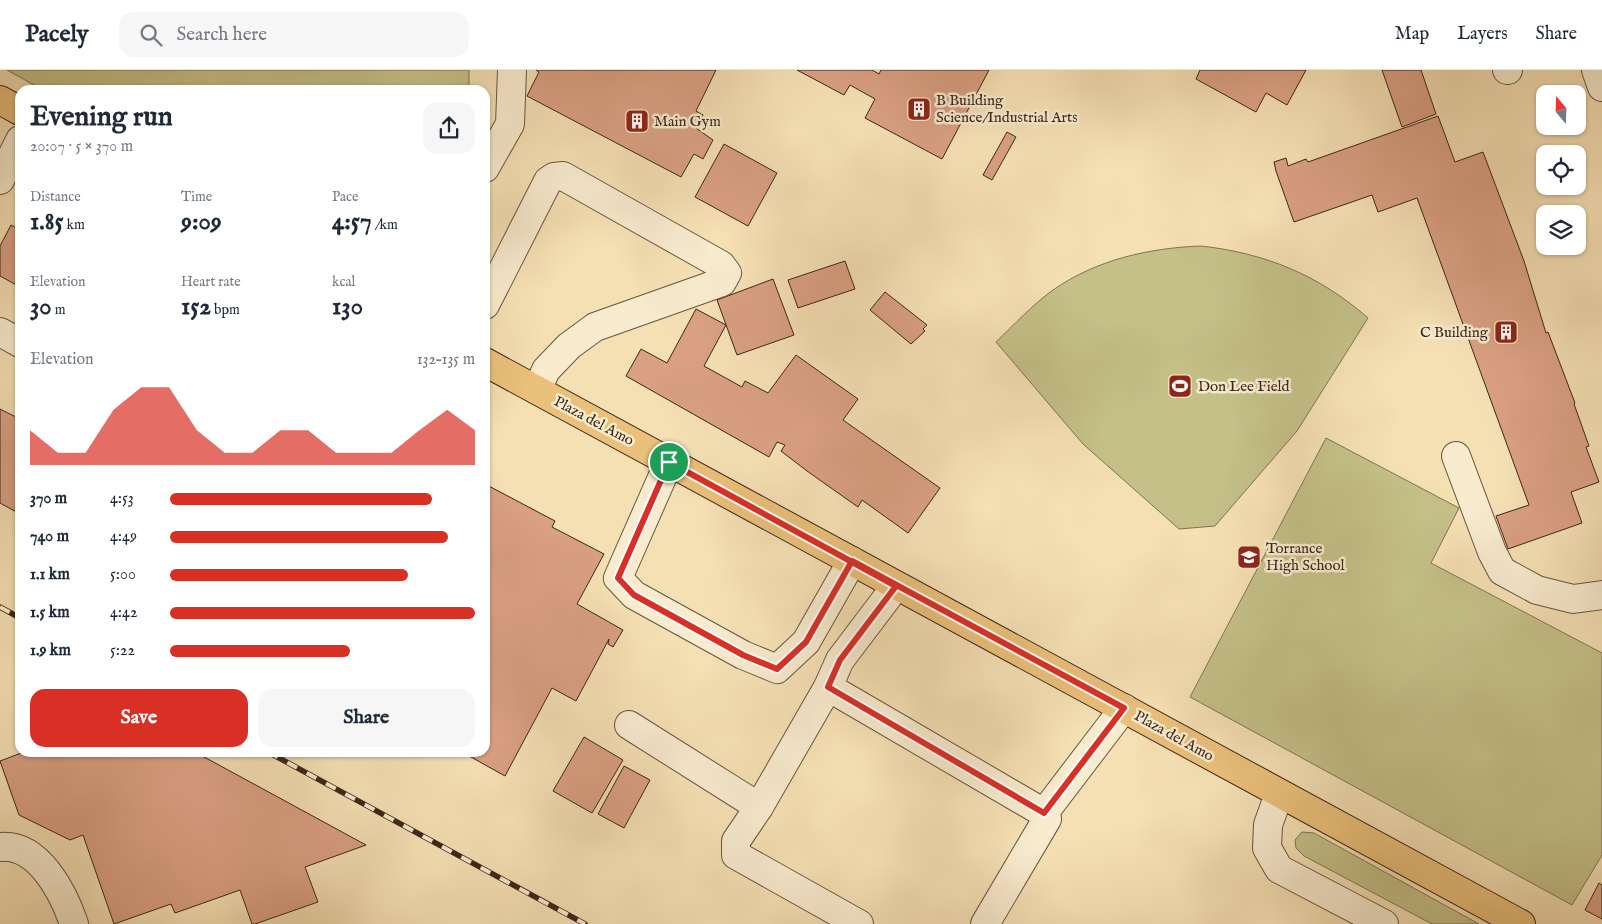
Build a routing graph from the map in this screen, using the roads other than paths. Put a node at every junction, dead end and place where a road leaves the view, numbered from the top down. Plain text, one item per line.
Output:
1 (512, 70) edge
2 (1596, 70) edge
3 (1602, 87) edge
4 (0, 100) edge
5 (15, 108) edge
6 (15, 154) edge
7 (490, 159) edge
8 (5, 181) edge
9 (490, 296) edge
10 (0, 332) edge
11 (15, 340) edge
12 (490, 365) edge
13 (537, 390) junction
14 (1456, 456) dead end
15 (669, 462) junction
16 (852, 561) junction
17 (896, 586) junction
18 (1602, 595) edge
19 (828, 687) junction
20 (1124, 708) junction
21 (629, 725) dead end
22 (1279, 794) junction
23 (759, 807) junction
24 (1044, 813) junction
25 (1, 840) edge
26 (74, 924) edge
27 (859, 924) edge
28 (985, 924) edge
29 (1384, 924) edge
30 (1521, 924) edge

1 - 7 street
2 - 3 street
4 - 5 main road
6 - 8 street
9 - 13 street
10 - 11 street
12 - 13 main road, Plaza del Amo
13 - 15 main road, Plaza del Amo
14 - 18 street
15 - 16 main road, Plaza del Amo
15 - 16 street
16 - 17 main road, Plaza del Amo
17 - 19 street
17 - 20 main road, Plaza del Amo
19 - 23 street
19 - 24 street
20 - 22 main road, Plaza del Amo
20 - 24 street
21 - 23 street
22 - 29 street
22 - 30 main road, Plaza del Amo
23 - 27 street
24 - 28 street
25 - 26 street

